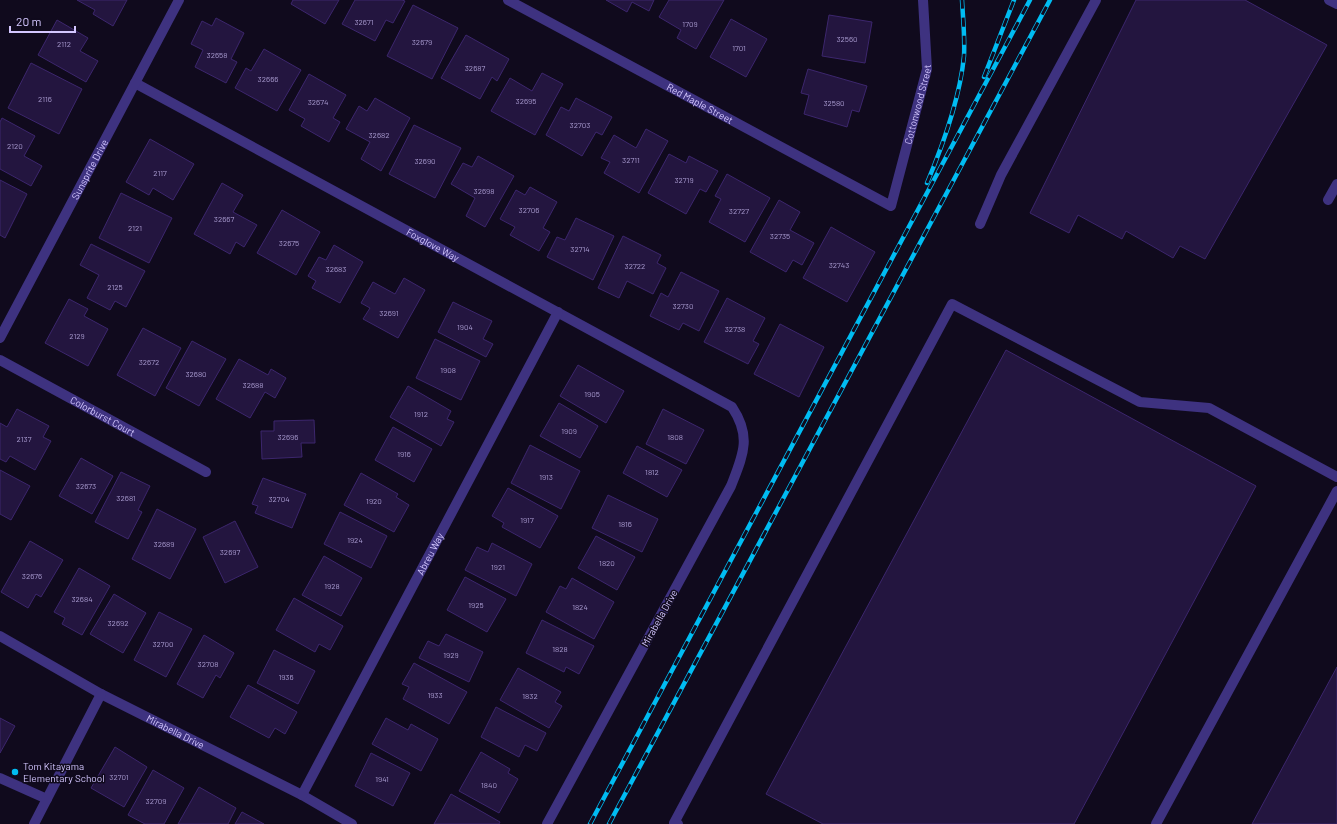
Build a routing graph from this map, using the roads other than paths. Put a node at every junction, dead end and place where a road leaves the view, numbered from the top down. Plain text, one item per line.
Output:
1 (179, 0) edge
2 (508, 0) edge
3 (923, 0) edge
4 (1096, 0) edge
5 (1329, 0) edge
6 (1337, 4) edge
7 (135, 83) junction
8 (1337, 184) edge
9 (1328, 200) dead end
10 (891, 206) joint
11 (980, 224) dead end
12 (558, 312) junction
13 (0, 338) edge
14 (0, 360) edge
15 (732, 406) joint
16 (206, 472) dead end
17 (1337, 477) edge
18 (1337, 491) edge
19 (0, 636) edge
20 (101, 694) junction
21 (0, 778) edge
22 (302, 795) junction
23 (47, 799) junction
24 (34, 824) edge
25 (352, 824) edge
26 (547, 824) edge
27 (678, 824) edge
28 (1156, 824) edge

1 - 7 street, Sunsprite Drive
2 - 10 street, Red Maple Street
3 - 10 street, Cottonwood Street
4 - 11 street
5 - 6 street
7 - 12 street, Foxglove Way
7 - 13 street, Sunsprite Drive
8 - 9 street
12 - 15 street, Foxglove Way
12 - 22 street, Abreu Way
14 - 16 street, Colorburst Court
15 - 26 street, Mirabella Drive
17 - 27 street
18 - 28 street
19 - 20 street, Mirabella Drive
20 - 22 street, Mirabella Drive
20 - 23 street
21 - 23 street
22 - 25 street, Mirabella Drive
23 - 24 street

